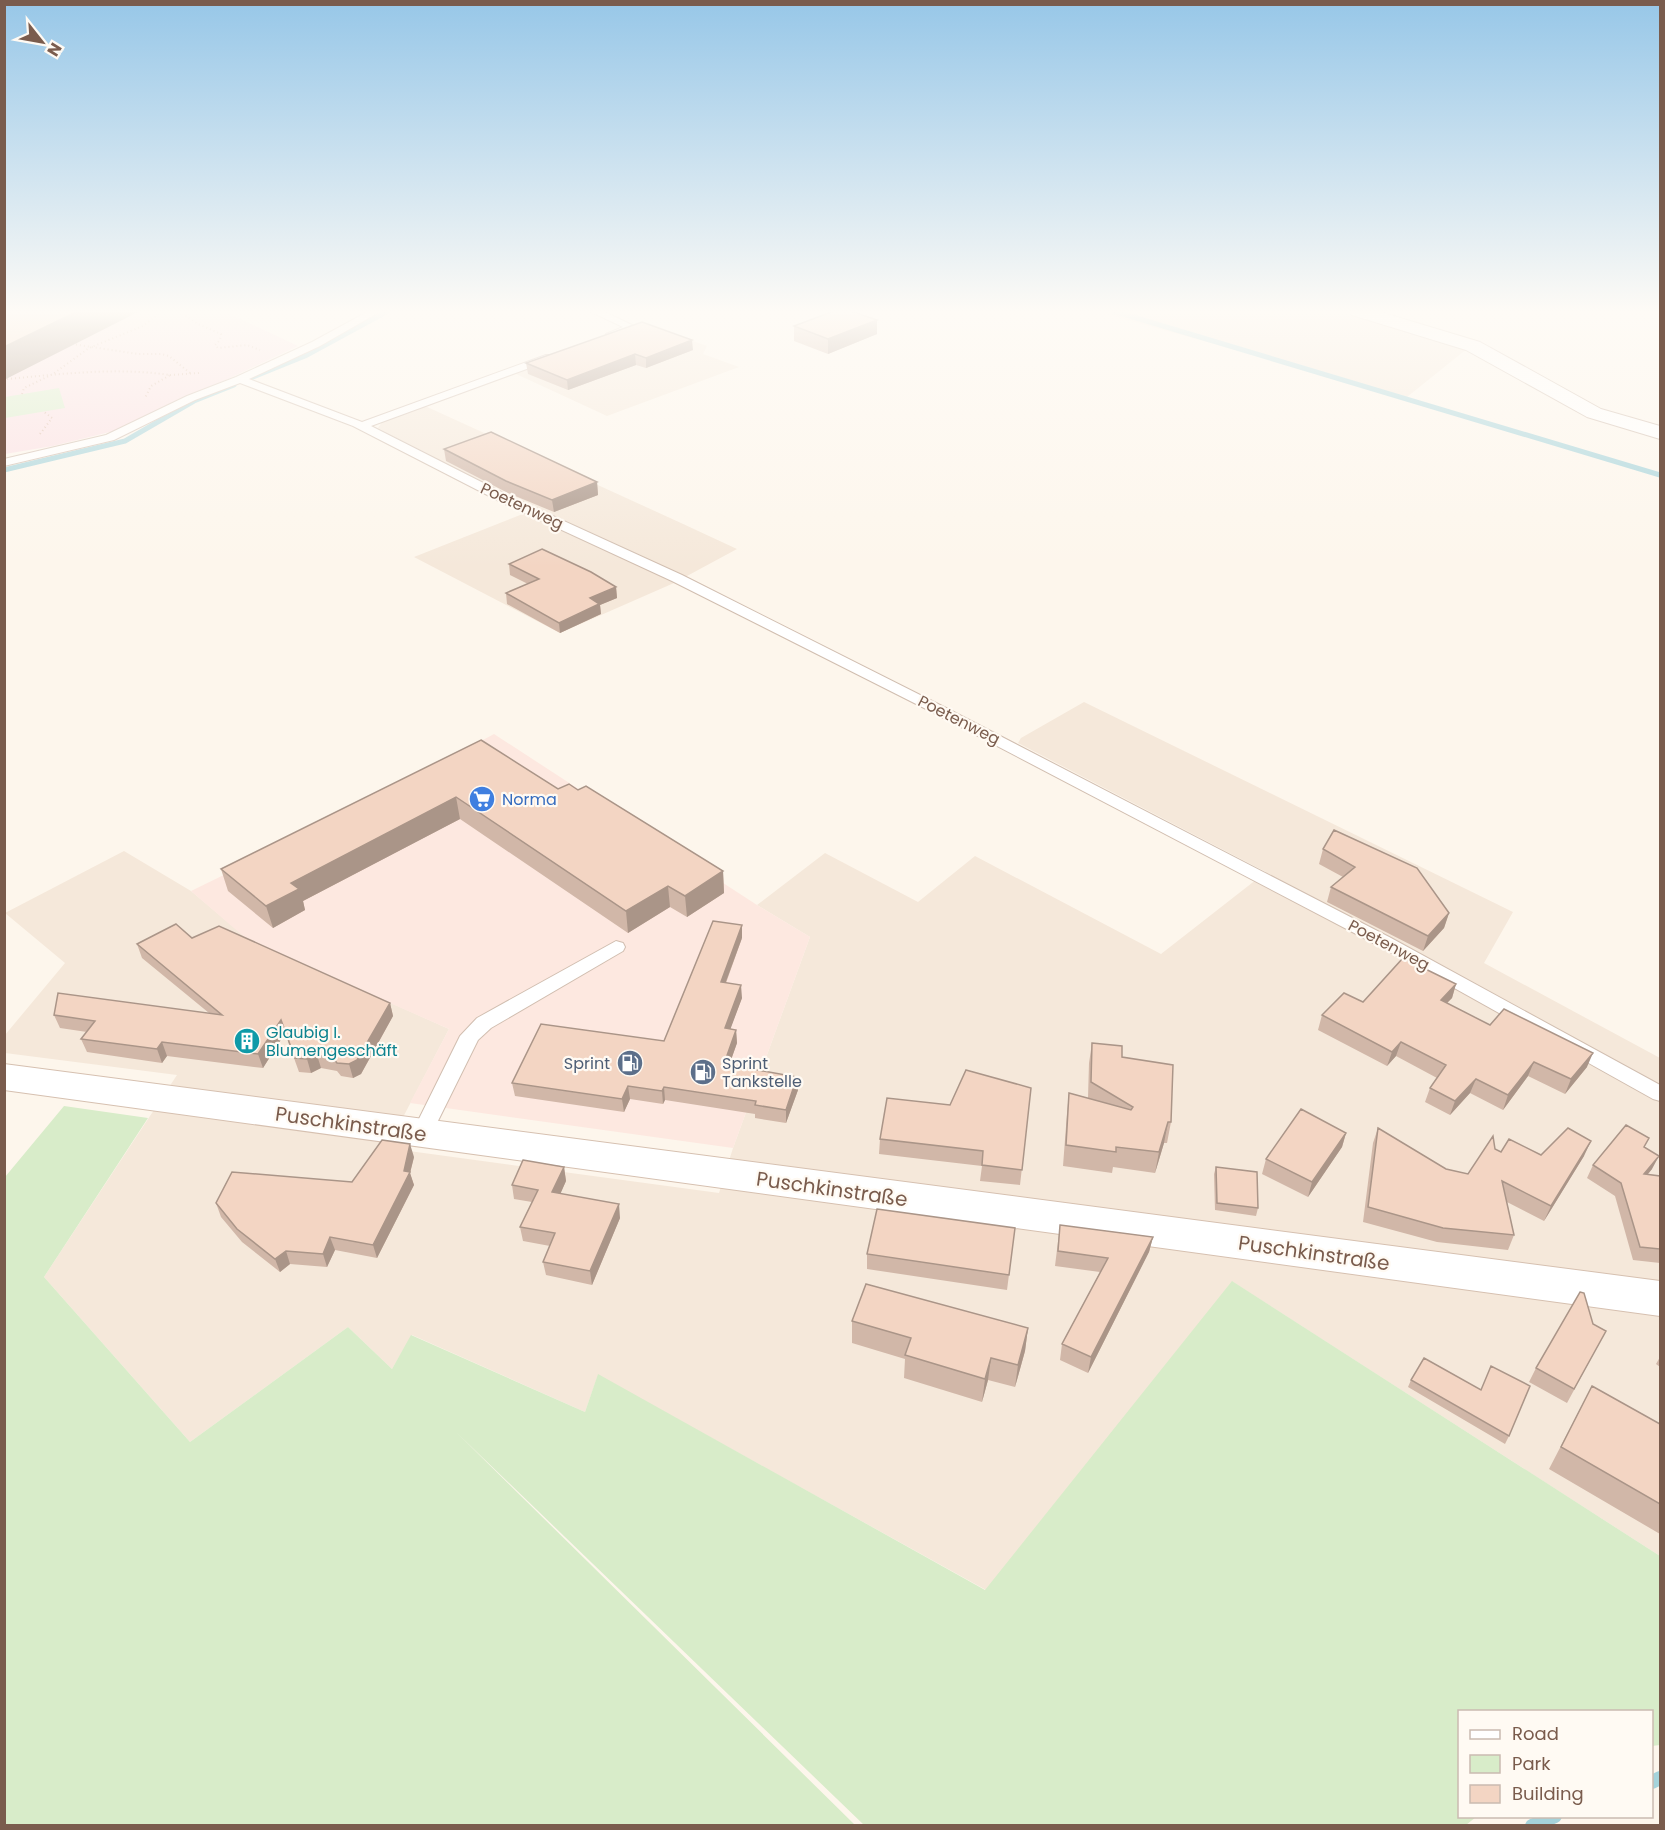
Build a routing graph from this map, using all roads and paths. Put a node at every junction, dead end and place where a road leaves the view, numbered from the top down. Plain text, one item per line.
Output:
1 (146, 396) edge
2 (195, 396) edge
3 (285, 396) edge
4 (444, 396) edge
5 (1564, 396) edge
6 (144, 400) dead end
7 (362, 426) junction
8 (1660, 434) edge
9 (4, 463) edge
10 (616, 947) dead end
11 (4, 1077) edge
12 (1660, 1094) edge
13 (422, 1133) junction
14 (1660, 1299) edge

1 - 6 path
2 - 9 lane
3 - 7 lane, Poetenweg
4 - 7 lane
5 - 8 main road
7 - 12 lane, Poetenweg
10 - 13 lane
11 - 13 main road, Puschkinstraße
13 - 14 main road, Puschkinstraße

